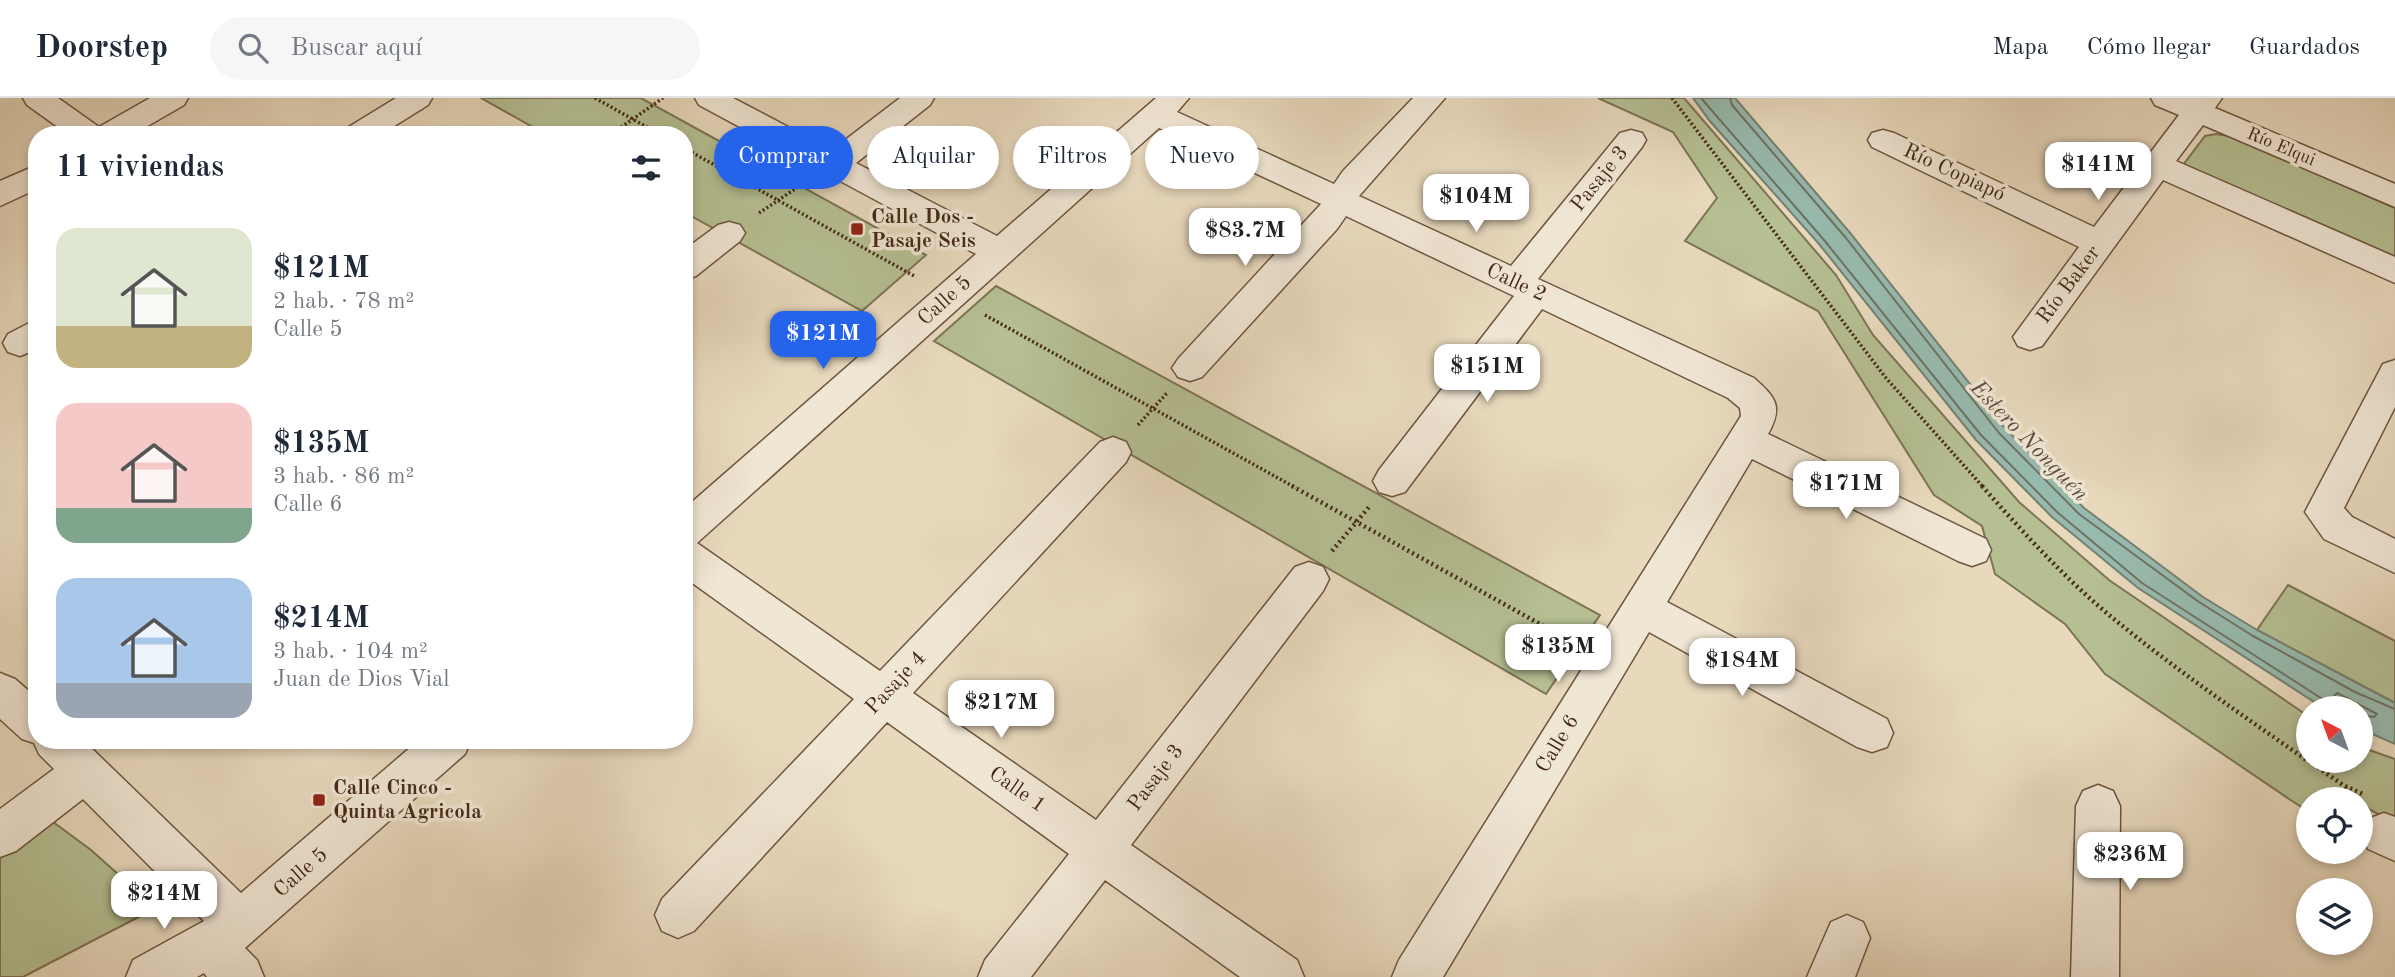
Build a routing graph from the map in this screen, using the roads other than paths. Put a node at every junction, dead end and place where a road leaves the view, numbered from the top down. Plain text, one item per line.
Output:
1 (38, 98) edge
2 (173, 98) edge
3 (417, 98) edge
4 (710, 98) edge
5 (919, 98) edge
6 (1430, 98) edge
7 (2166, 98) edge
8 (2202, 105) edge
9 (1165, 106) edge
10 (77, 126) edge
11 (124, 126) edge
12 (372, 126) edge
13 (763, 126) edge
14 (1631, 140) dead end
15 (1883, 140) dead end
16 (853, 149) edge
17 (2157, 165) junction
18 (853, 174) edge
19 (28, 180) edge
20 (0, 195) edge
21 (2395, 196) edge
22 (1340, 201) junction
23 (729, 233) road end
24 (2100, 243) junction
25 (999, 252) junction
26 (693, 261) edge
27 (2395, 271) edge
28 (1526, 288) junction
29 (2030, 337) dead end
30 (1190, 368) road end
31 (2395, 373) edge
32 (1751, 421) junction
33 (1113, 452) road end
34 (1392, 481) road end
35 (693, 524) edge
36 (1972, 550) dead end
37 (2395, 557) edge
38 (693, 561) edge
39 (1309, 579) road end
40 (1642, 608) junction
41 (0, 692) edge
42 (884, 696) junction
43 (28, 717) edge
44 (1872, 733) dead end
45 (64, 749) edge
46 (441, 749) edge
47 (87, 770) junction
48 (2098, 806) dead end
49 (0, 836) edge
50 (1101, 850) junction
51 (678, 915) dead end
52 (230, 949) edge
53 (150, 977) edge
54 (1002, 977) edge
55 (1280, 977) edge
56 (1416, 977) edge
57 (2095, 977) edge

1 - 10 street
2 - 11 street
3 - 12 street
4 - 13 street
5 - 16 street
6 - 22 street
7 - 8 street, Río Elqui
8 - 17 street, Río Baker
8 - 21 street, Río Elqui
9 - 22 street, Calle 2
9 - 25 street, Calle 5
14 - 28 street, Pasaje 3
15 - 24 street, Río Copiapó
17 - 24 street, Río Baker
17 - 27 street
18 - 25 street
19 - 20 street
22 - 28 street, Calle 2
22 - 30 street
23 - 26 street
24 - 29 street, Río Baker
25 - 35 street, Calle 5
28 - 32 street, Calle 2
28 - 34 street, Pasaje 3
31 - 37 street
32 - 36 street, Calle 2
32 - 40 street, Calle 6
33 - 42 street, Pasaje 4
38 - 42 street, Calle 1
39 - 50 street, Pasaje 3
40 - 44 street
40 - 56 street, Calle 6
41 - 43 street
42 - 50 street, Calle 1
42 - 51 street, Pasaje 4
45 - 47 street
46 - 52 street, Calle 5
47 - 49 street
47 - 52 street
48 - 57 street
50 - 54 street, Pasaje 3
50 - 55 street, Calle 1
52 - 53 street, Calle 5

